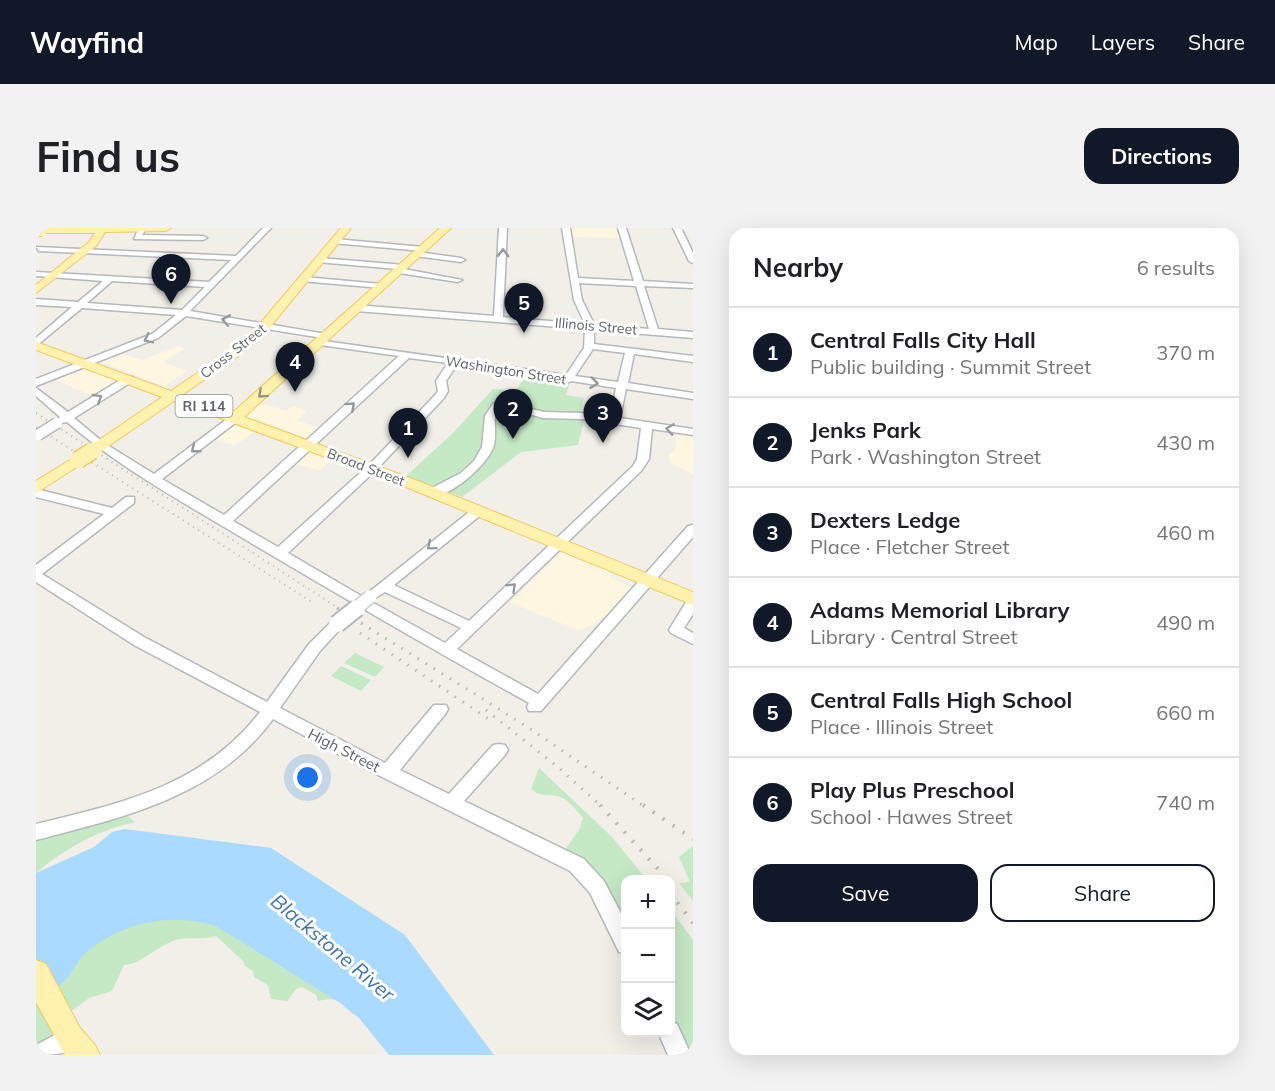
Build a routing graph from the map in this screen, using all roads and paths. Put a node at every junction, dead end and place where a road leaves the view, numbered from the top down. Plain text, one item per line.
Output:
1 (166, 228) edge
2 (184, 228) edge
3 (267, 228) edge
4 (346, 228) edge
5 (446, 228) edge
6 (503, 228) edge
7 (566, 228) edge
8 (622, 228) edge
9 (677, 228) edge
10 (103, 229) edge
11 (142, 229) edge
12 (39, 231) edge
13 (179, 237) junction
14 (203, 238) dead end
15 (335, 242) junction
16 (39, 249) dead end
17 (87, 249) junction
18 (421, 251) junction
19 (238, 258) junction
20 (320, 260) junction
21 (462, 260) dead end
22 (693, 261) edge
23 (401, 269) junction
24 (56, 273) junction
25 (36, 274) edge
26 (111, 278) junction
27 (304, 279) junction
28 (458, 280) dead end
29 (575, 280) junction
30 (640, 284) junction
31 (211, 285) junction
32 (381, 286) junction
33 (693, 286) edge
34 (36, 290) edge
35 (36, 302) edge
36 (81, 305) junction
37 (356, 308) junction
38 (184, 313) junction
39 (498, 319) junction
40 (590, 325) junction
41 (265, 327) junction
42 (654, 331) junction
43 (693, 335) edge
44 (323, 339) junction
45 (36, 345) edge
46 (589, 346) junction
47 (630, 351) junction
48 (406, 355) junction
49 (693, 359) edge
50 (453, 362) junction
51 (85, 364) junction
52 (129, 379) junction
53 (567, 380) junction
54 (36, 384) edge
55 (623, 387) junction
56 (36, 391) edge
57 (172, 395) junction
58 (693, 396) edge
59 (235, 418) junction
60 (62, 420) junction
61 (614, 421) junction
62 (647, 425) junction
63 (693, 432) edge
64 (37, 436) edge
65 (308, 445) junction
66 (97, 447) junction
67 (371, 469) junction
68 (154, 480) junction
69 (36, 491) edge
70 (432, 493) junction
71 (130, 501) dead end
72 (478, 511) junction
73 (114, 512) junction
74 (225, 521) junction
75 (693, 529) edge
76 (557, 544) junction
77 (280, 553) junction
78 (36, 574) edge
79 (648, 581) junction
80 (384, 586) junction
81 (693, 601) edge
82 (470, 627) junction
83 (693, 639) edge
84 (448, 649) junction
85 (440, 709) dead end
86 (270, 711) junction
87 (499, 750) dead end
88 (388, 772) junction
89 (452, 803) junction
90 (36, 832) edge
91 (621, 935) edge
92 (36, 973) edge
93 (671, 1037) edge
94 (78, 1046) edge
95 (40, 1055) edge
96 (680, 1055) edge

1 - 11 main road
2 - 13 street
3 - 19 street
4 - 15 main road, Cross Street
5 - 18 main road
39 -> 6 street
7 - 29 street
8 - 30 street
9 - 22 street
10 - 11 main road
10 - 12 main road
10 - 17 main road
11 - 13 street
13 - 14 street
15 - 18 street
15 - 20 main road, Cross Street
16 - 17 street
17 - 19 street
17 - 24 main road
18 - 21 street
18 - 23 main road
19 - 31 street
20 - 23 street
20 - 27 main road, Cross Street
23 - 28 street
23 - 32 main road
24 - 25 street
24 - 26 street
24 - 34 main road
26 - 31 street
26 - 36 street
27 - 32 street
27 - 41 main road, Cross Street
29 - 30 street
29 - 40 street
30 - 33 street
30 - 42 street
31 - 38 street
32 - 37 main road
35 - 36 street, Washington Street
36 - 38 street, Washington Street
36 - 45 street
37 - 39 street, Illinois Street
37 - 44 main road
41 -> 38 street, Washington Street
38 -> 51 street
39 - 40 street, Illinois Street
40 - 42 street, Illinois Street
40 - 46 street
41 - 44 street, Washington Street
41 - 57 main road, Cross Street
42 - 43 street, Illinois Street
44 - 48 street, Washington Street
44 -> 59 main road
45 - 51 main road, Broad Street / RI 114
46 - 47 street
46 - 53 street
47 - 49 street
47 - 55 street
48 - 50 street, Washington Street
65 -> 48 street
50 - 53 street, Washington Street
50 - 67 street
51 - 52 main road, Broad Street / RI 114
51 - 54 street
52 - 57 main road, Broad Street / RI 114
60 -> 52 street
53 -> 55 street, Washington Street
55 - 58 street, Washington Street
55 - 61 street
56 - 60 street
57 - 59 main road, Broad Street / RI 114
57 - 66 main road, Cross Street
59 - 65 main road, Broad Street / RI 114
59 -> 68 street
60 - 64 street, bridge
60 - 66 street
61 - 62 street
61 - 70 street
63 -> 62 street
62 - 76 street
65 - 67 main road, Broad Street / RI 114
65 - 74 street
66 - 68 street
66 - 69 main road, Cross Street, bridge
67 - 70 main road, Broad Street / RI 114
67 - 77 street
68 - 74 street
69 - 73 street
70 - 72 main road, Broad Street / RI 114
71 - 73 street
72 - 76 main road, Broad Street / RI 114
72 -> 80 street
73 - 78 street
74 - 77 street
75 - 79 street
76 - 79 main road, Broad Street / RI 114
82 -> 76 street
77 - 84 street
78 - 86 street, High Street
79 - 81 main road, Broad Street / RI 114
79 - 84 street
80 - 82 street
80 - 86 street, bridge
81 - 83 street
82 - 84 street
85 - 88 street
86 - 88 street, High Street
86 - 90 street
87 - 89 street
88 - 89 street, High Street
89 - 91 street, High Street
92 - 94 main road
93 - 96 street
94 - 95 street

